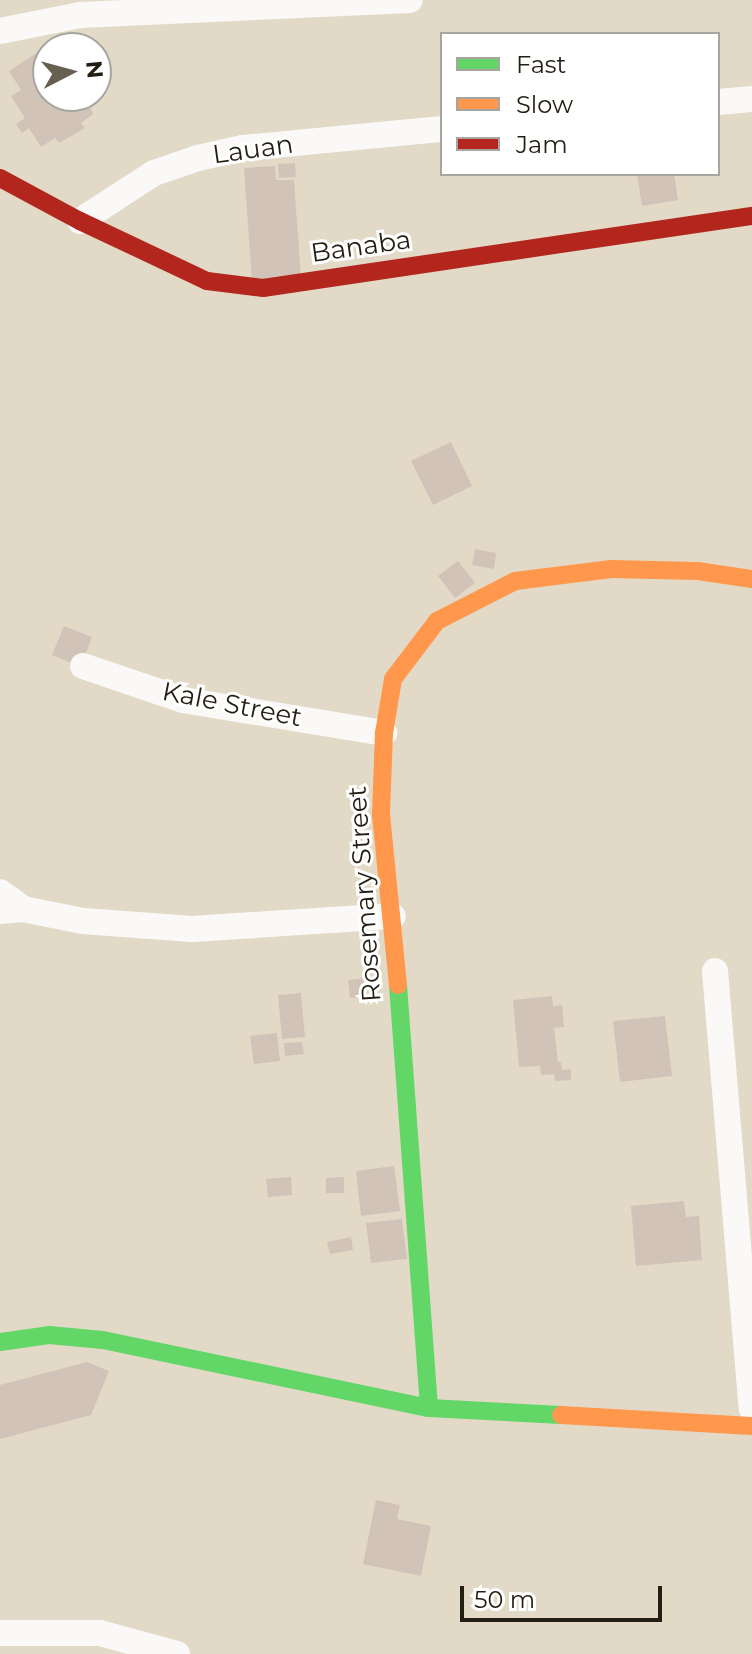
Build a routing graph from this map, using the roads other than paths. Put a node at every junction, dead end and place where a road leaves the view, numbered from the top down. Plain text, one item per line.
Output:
1 (410, 0) edge
2 (0, 31) edge
3 (752, 99) edge
4 (720, 102) edge
5 (440, 129) edge
6 (0, 178) edge
7 (752, 216) edge
8 (80, 221) junction
9 (752, 579) edge
10 (83, 666) dead end
11 (384, 733) junction
12 (0, 892) edge
13 (12, 910) edge
14 (393, 916) junction
15 (715, 971) dead end
16 (0, 1342) edge
17 (429, 1408) junction
18 (752, 1408) edge
19 (752, 1426) edge
20 (0, 1633) edge
21 (177, 1654) edge

1 - 2 street
3 - 4 street
5 - 8 street, Lauan
6 - 8 street, Banaba
7 - 8 street, Banaba
9 - 11 street, Rosemary Street
10 - 11 street, Kale Street
11 - 14 street, Rosemary Street
12 - 13 street
13 - 14 street
14 - 17 street, Rosemary Street
15 - 18 street
16 - 17 street
17 - 19 street
20 - 21 street

